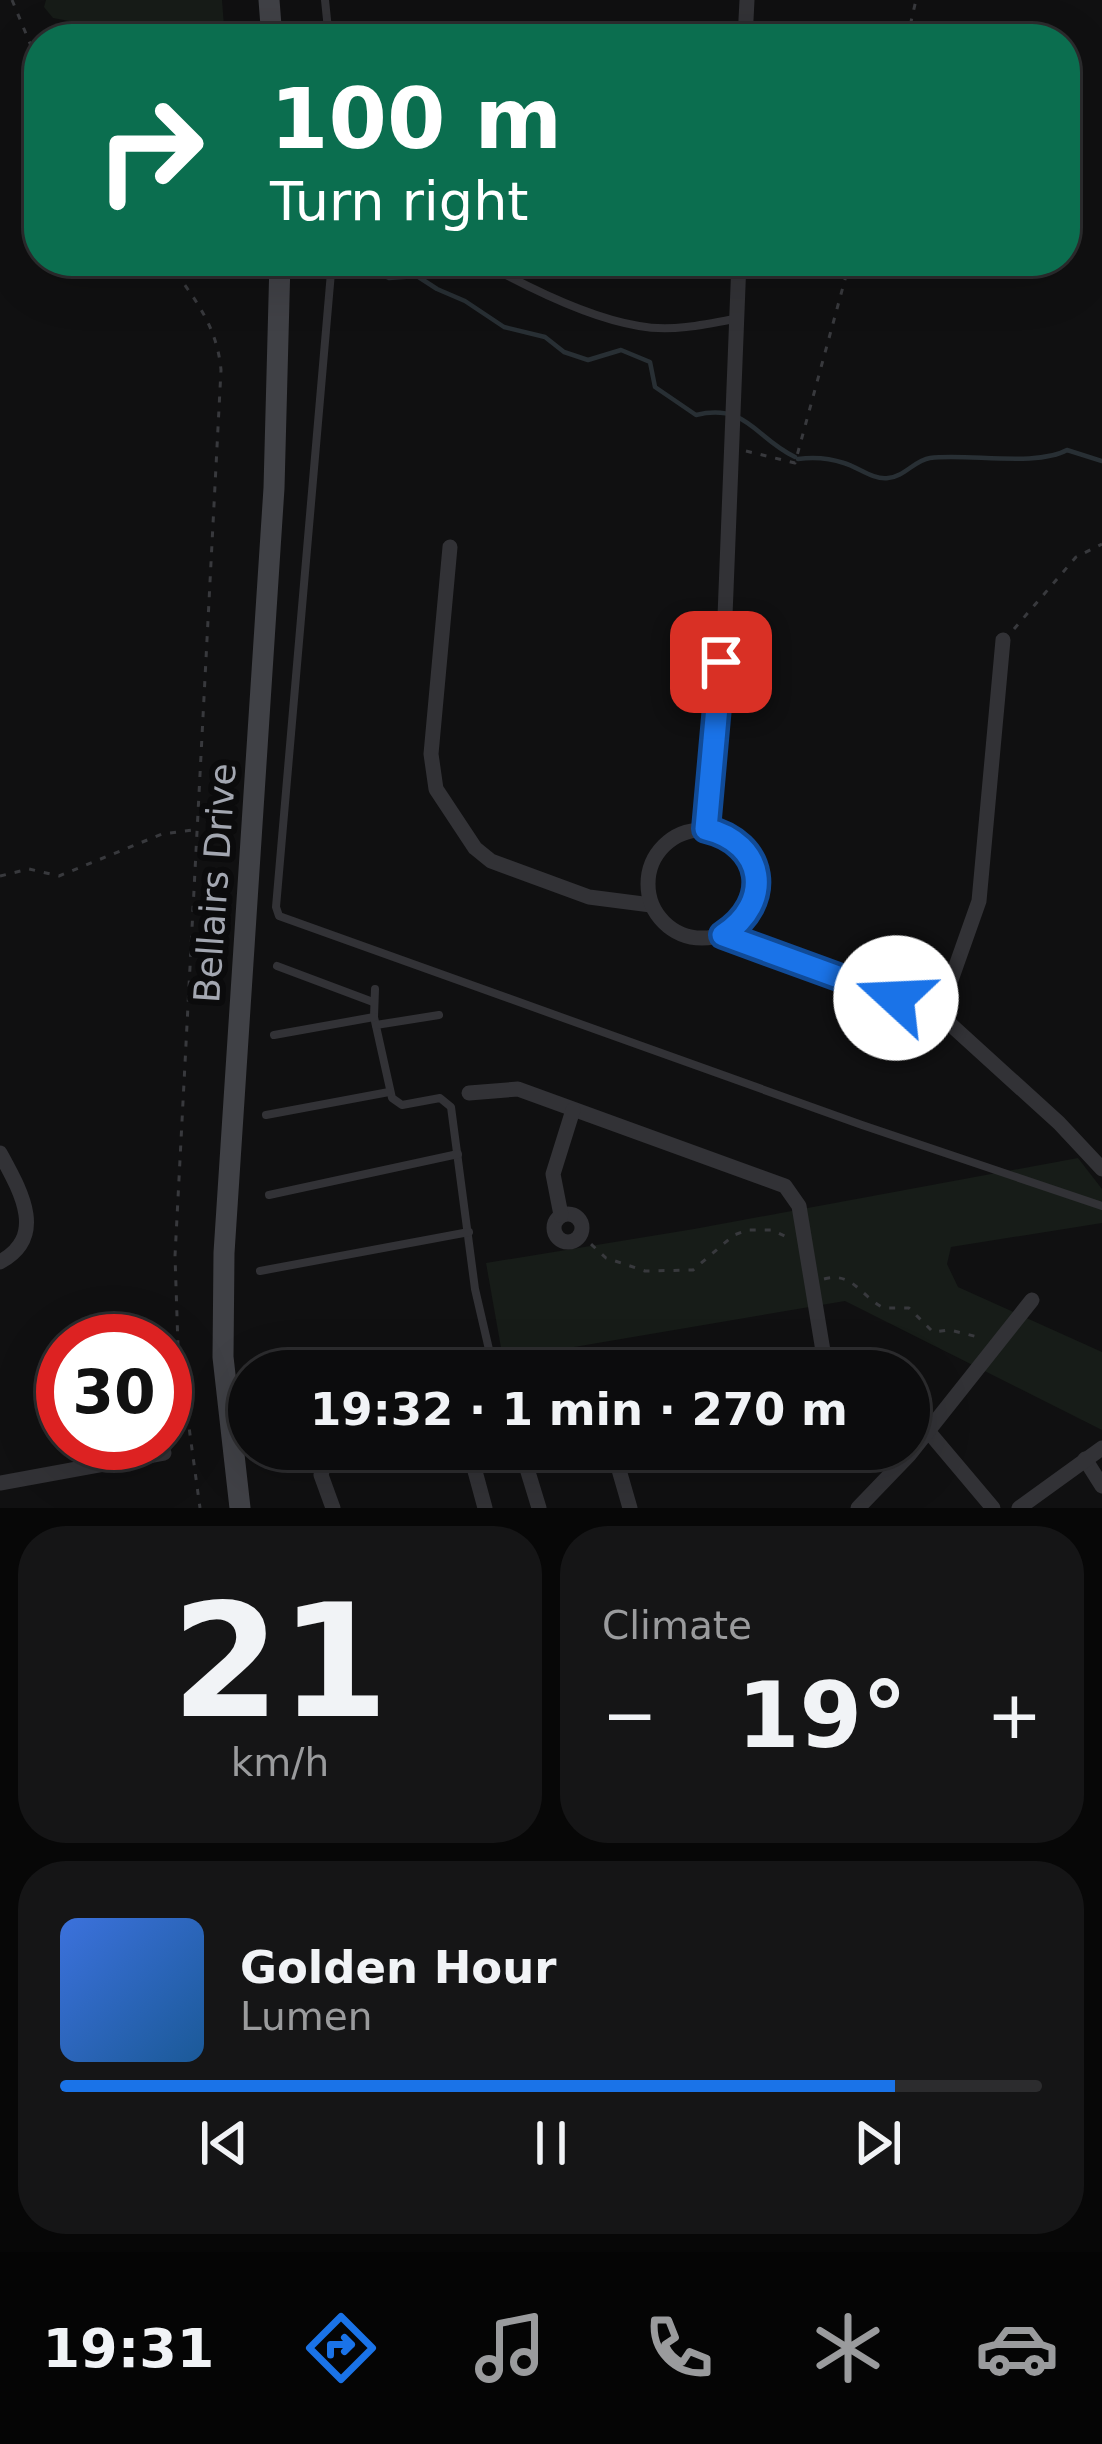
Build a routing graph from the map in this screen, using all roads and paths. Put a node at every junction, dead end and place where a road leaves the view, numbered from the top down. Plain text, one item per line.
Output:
1 (12, 0) edge
2 (24, 29) edge
3 (178, 276) edge
4 (280, 276) edge
5 (331, 276) edge
6 (511, 276) edge
7 (738, 276) edge
8 (846, 276) edge
9 (737, 319) junction
10 (732, 443) junction
11 (1102, 544) edge
12 (450, 547) dead end
13 (1003, 640) joint
14 (706, 829) junction
15 (195, 830) junction
16 (0, 875) edge
17 (651, 905) junction
18 (723, 935) junction
19 (277, 966) dead end
20 (375, 989) dead end
21 (373, 1002) junction
22 (939, 1014) junction
23 (439, 1015) dead end
24 (375, 1021) junction
25 (274, 1035) dead end
26 (389, 1092) junction
27 (469, 1093) dead end
28 (573, 1110) junction
29 (266, 1115) dead end
30 (0, 1153) edge
31 (458, 1154) junction
32 (1102, 1169) edge
33 (269, 1196) dead end
34 (1102, 1206) edge
35 (470, 1232) junction
36 (580, 1234) joint
37 (804, 1238) junction
38 (0, 1262) edge
39 (260, 1271) dead end
40 (811, 1283) junction
41 (1032, 1300) dead end
42 (1000, 1342) junction
43 (489, 1350) edge
44 (822, 1350) edge
45 (930, 1429) edge
46 (930, 1433) edge
47 (1091, 1459) edge
48 (71, 1470) edge
49 (323, 1470) edge
50 (475, 1470) edge
51 (527, 1470) edge
52 (619, 1470) edge
53 (893, 1470) edge
54 (0, 1483) edge
55 (1102, 1486) edge
56 (200, 1508) edge
57 (240, 1508) edge
58 (333, 1508) edge
59 (485, 1508) edge
60 (539, 1508) edge
61 (630, 1508) edge
62 (858, 1508) edge
63 (993, 1508) edge
64 (1019, 1508) edge

1 - 2 path
3 - 15 path
4 - 57 street, Bellairs Drive
5 - 34 lane
6 - 9 lane
7 - 9 street
8 - 10 path
9 - 10 street
10 - 14 street
11 - 13 path
12 - 17 street
13 - 22 street
14 - 17 street
14 - 18 street
15 - 16 path
15 - 56 path
17 - 18 street
18 - 22 street
19 - 21 lane
20 - 21 lane
21 - 24 lane
22 - 32 street
23 - 24 lane
24 - 25 lane
24 - 26 lane
26 - 29 lane
26 - 31 lane
27 - 28 street
28 - 36 street
28 - 37 street
30 - 38 street
31 - 33 lane
31 - 35 lane
35 - 39 lane
35 - 43 lane
36 - 37 path
37 - 40 street
40 - 42 path
40 - 44 street
41 - 42 street
42 - 45 street
46 - 63 street
47 - 55 street
47 - 64 street
48 - 54 street
49 - 58 street
50 - 59 street
51 - 60 street
52 - 61 street
53 - 62 street

